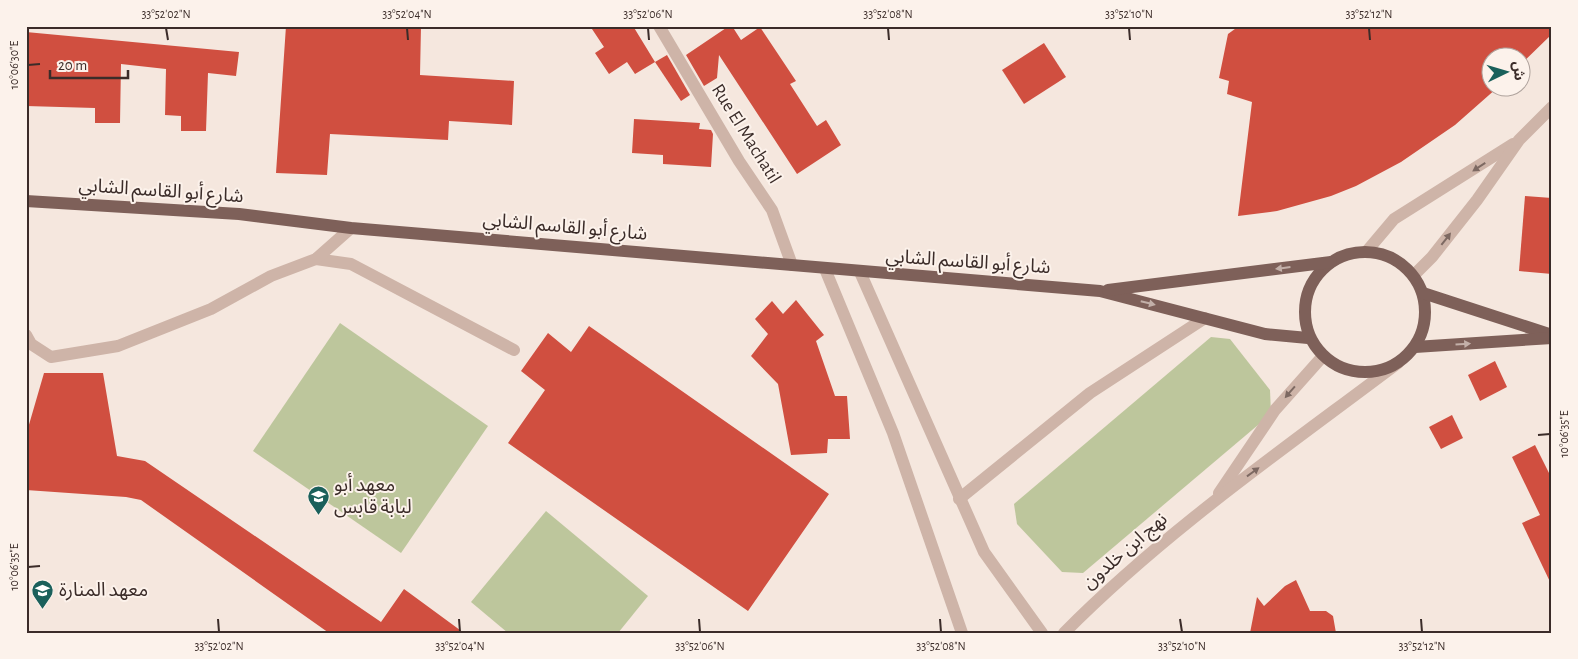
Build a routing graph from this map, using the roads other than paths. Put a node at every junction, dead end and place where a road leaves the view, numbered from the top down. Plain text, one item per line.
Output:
1 (659, 26) edge
2 (1552, 107) edge
3 (1519, 140) junction
4 (26, 201) edge
5 (351, 228) junction
6 (1367, 251) junction
7 (316, 259) junction
8 (1331, 262) junction
9 (792, 265) junction
10 (825, 269) junction
11 (860, 272) junction
12 (1414, 275) junction
13 (1100, 291) junction
14 (1423, 293) junction
15 (1205, 318) junction
16 (26, 335) edge
17 (1552, 336) edge
18 (1308, 338) junction
19 (1414, 348) junction
20 (514, 350) dead end
21 (1323, 356) junction
22 (1398, 363) junction
23 (959, 499) junction
24 (1214, 501) junction
25 (962, 633) edge
26 (1042, 633) edge
27 (1064, 633) edge

1 - 9 street, Rue El Machatil
2 - 3 street
3 -> 6 street
12 -> 3 street
4 - 5 main road, شارع أبو القاسم الشابي
5 - 7 street
5 - 9 main road, شارع أبو القاسم الشابي
6 - 8 main road
6 - 12 main road
7 - 16 street
7 - 20 street
8 -> 13 main road, شارع أبو القاسم الشابي
8 - 18 main road
9 - 10 main road, شارع أبو القاسم الشابي
10 - 11 main road, شارع أبو القاسم الشابي
10 - 25 street
11 - 13 main road, شارع أبو القاسم الشابي
11 - 23 street
12 - 14 main road
13 -> 15 main road, شارع أبو القاسم الشابي
14 - 17 main road
14 - 19 main road
15 - 18 main road, شارع أبو القاسم الشابي
15 - 23 street
19 -> 17 main road
18 - 21 main road
19 - 22 main road
21 - 22 main road
21 -> 24 street
24 -> 22 street
23 - 26 street
24 - 27 street, نهج ابن خلدون

